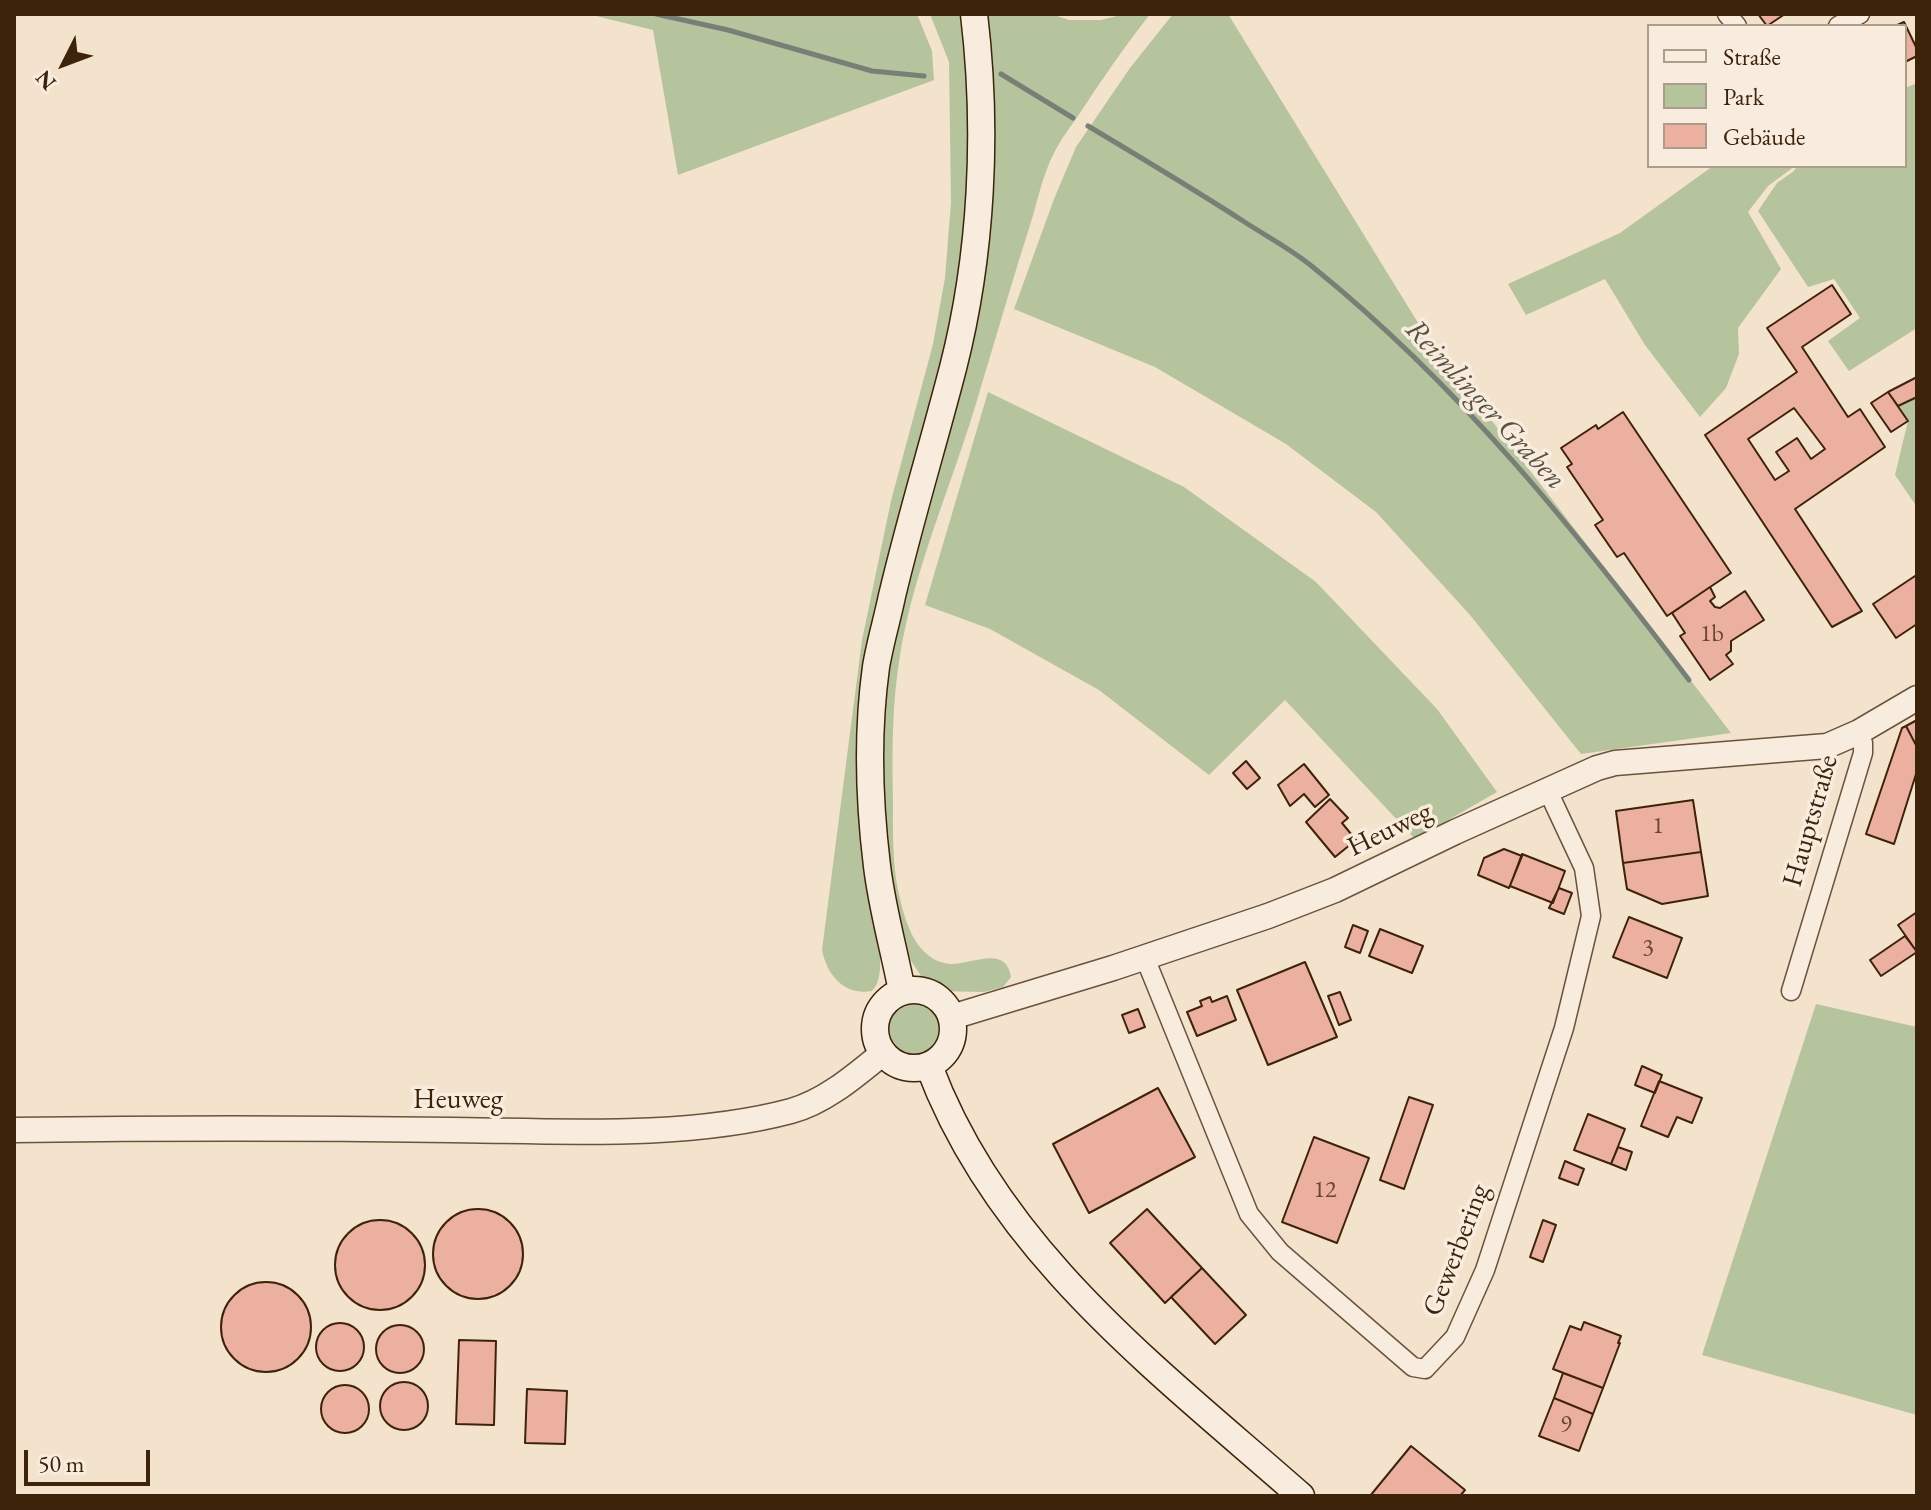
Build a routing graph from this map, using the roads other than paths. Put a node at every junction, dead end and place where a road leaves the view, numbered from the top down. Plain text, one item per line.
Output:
1 (974, 14) edge
2 (1860, 14) edge
3 (1842, 24) edge
4 (1917, 698) edge
5 (1859, 732) junction
6 (1547, 789) junction
7 (1145, 958) junction
8 (902, 991) junction
9 (1791, 991) dead end
10 (952, 1017) junction
11 (883, 1053) junction
12 (929, 1066) junction
13 (14, 1130) edge
14 (1301, 1496) edge

1 - 8 main road
2 - 3 street
4 - 5 street, Hauptstraße
5 - 6 street, Heuweg
5 - 9 street, Hauptstraße
6 - 7 street, Heuweg
6 - 7 street, Gewerbering
7 - 10 street, Heuweg
8 - 10 main road
8 - 11 main road
10 - 12 main road
11 - 12 main road
11 - 13 street, Heuweg
12 - 14 main road

